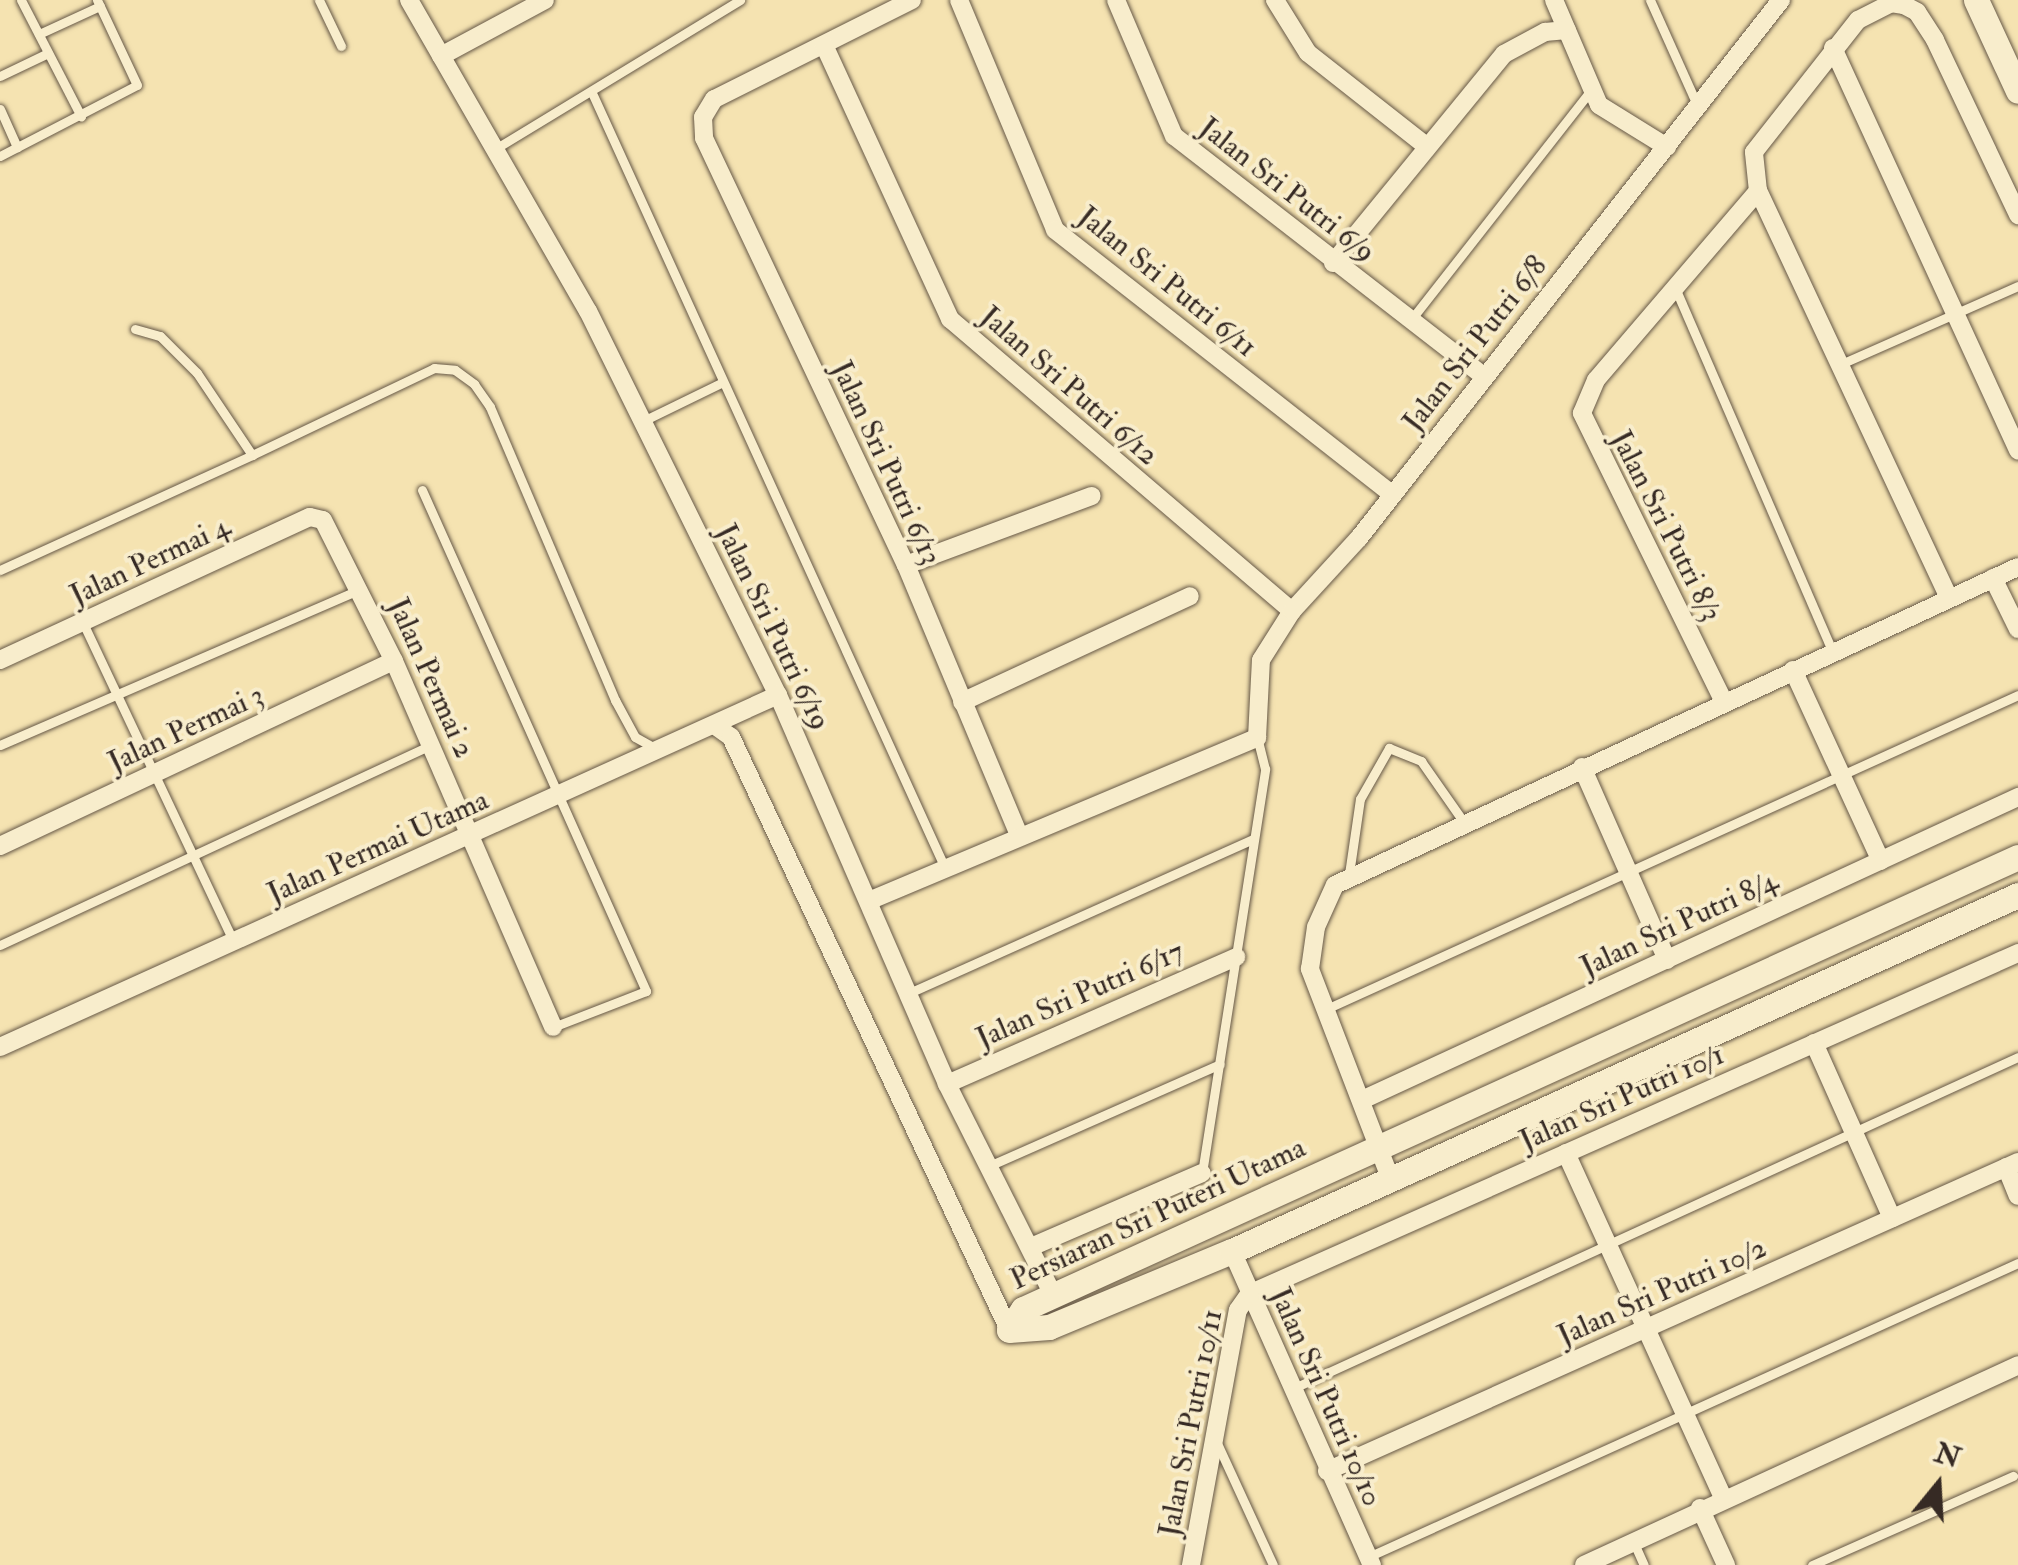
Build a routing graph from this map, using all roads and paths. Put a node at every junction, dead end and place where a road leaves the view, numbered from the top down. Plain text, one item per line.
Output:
1 (22, 0) edge
2 (318, 0) edge
3 (408, 0) edge
4 (545, 0) edge
5 (740, 0) edge
6 (912, 0) edge
7 (960, 0) edge
8 (1116, 0) edge
9 (1274, 0) edge
10 (1554, 0) edge
11 (1650, 0) edge
12 (1781, 0) edge
13 (1976, 0) edge
14 (1909, 2) edge
15 (99, 3) edge
16 (1567, 30) junction
17 (39, 34) junction
18 (824, 45) junction
19 (341, 46) dead end
20 (1834, 48) junction
21 (48, 53) junction
22 (440, 56) junction
23 (0, 76) edge
24 (1592, 89) junction
25 (2018, 92) edge
26 (593, 94) junction
27 (1698, 106) junction
28 (0, 109) edge
29 (81, 116) junction
30 (1426, 145) junction
31 (1667, 147) junction
32 (17, 148) junction
33 (495, 149) junction
34 (0, 156) edge
35 (1758, 191) junction
36 (2018, 216) edge
37 (1333, 263) junction
38 (2018, 286) edge
39 (1676, 290) junction
40 (1955, 312) junction
41 (1410, 321) junction
42 (136, 329) dead end
43 (1841, 364) junction
44 (1483, 376) junction
45 (722, 382) junction
46 (643, 422) junction
47 (2018, 451) edge
48 (252, 455) junction
49 (422, 490) dead end
50 (1393, 495) junction
51 (1092, 496) dead end
52 (323, 520) joint
53 (906, 565) junction
54 (2018, 567) edge
55 (0, 570) edge
56 (1993, 578) junction
57 (361, 588) junction
58 (1190, 596) dead end
59 (1949, 598) junction
60 (1292, 611) junction
61 (82, 622) junction
62 (2018, 629) edge
63 (1833, 652) junction
64 (0, 660) edge
65 (394, 661) junction
66 (1793, 670) junction
67 (778, 695) junction
68 (118, 696) junction
69 (2018, 696) edge
70 (962, 702) junction
71 (1724, 702) junction
72 (714, 724) junction
73 (1258, 738) junction
74 (0, 745) edge
75 (431, 745) junction
76 (655, 748) junction
77 (1582, 767) junction
78 (154, 774) junction
79 (1841, 774) junction
80 (557, 795) junction
81 (2018, 797) edge
82 (1463, 821) junction
83 (1018, 835) junction
84 (470, 837) junction
85 (1253, 839) junction
86 (0, 846) edge
87 (193, 856) junction
88 (2018, 857) edge
89 (1881, 861) junction
90 (945, 868) junction
91 (1629, 871) junction
92 (1349, 874) junction
93 (2018, 895) edge
94 (871, 900) junction
95 (234, 942) junction
96 (0, 945) edge
97 (2018, 953) edge
98 (1236, 958) junction
99 (1666, 960) junction
100 (908, 993) junction
101 (1323, 1010) junction
102 (554, 1027) joint
103 (1814, 1043) junction
104 (0, 1047) edge
105 (2018, 1057) edge
106 (1220, 1064) junction
107 (947, 1084) junction
108 (1362, 1100) junction
109 (1854, 1133) junction
110 (1379, 1148) junction
111 (1566, 1153) junction
112 (2012, 1164) edge
113 (991, 1166) junction
114 (1202, 1173) joint
115 (1389, 1175) junction
116 (2018, 1196) edge
117 (1892, 1218) junction
118 (1031, 1247) junction
119 (1611, 1247) junction
120 (1232, 1251) junction
121 (2018, 1263) edge
122 (1248, 1294) junction
123 (1053, 1295) junction
124 (1648, 1328) junction
125 (1009, 1330) junction
126 (2018, 1365) edge
127 (1294, 1388) junction
128 (1686, 1412) junction
129 (1215, 1438) junction
130 (1327, 1471) junction
131 (2013, 1476) dead end
132 (1724, 1497) junction
133 (1700, 1508) junction
134 (1633, 1540) junction
135 (1370, 1561) edge
136 (1191, 1565) edge
137 (1273, 1565) edge
138 (1584, 1565) edge
139 (1644, 1565) edge
140 (1726, 1565) edge
141 (1812, 1565) edge

1 - 17 lane
2 - 19 lane
3 - 22 street, Jalan Sri Putri 6/19
4 - 22 street
5 - 26 lane
6 - 18 street
7 - 50 street, Jalan Sri Putri 6/11
8 - 37 street, Jalan Sri Putri 6/9
9 - 30 street
10 - 16 street
11 - 27 lane
12 - 27 street, Jalan Sri Putri 6/8
13 - 25 street
14 - 20 street
14 - 36 street
15 - 17 lane
15 - 29 lane
16 - 24 street
16 - 30 street
17 - 21 lane
18 - 53 street, Jalan Sri Putri 6/13
18 - 60 street, Jalan Sri Putri 6/12
20 - 35 street
20 - 40 street
21 - 23 lane
21 - 29 lane
22 - 33 street, Jalan Sri Putri 6/19
24 - 31 street
24 - 41 lane
26 - 33 lane
26 - 45 lane
27 - 31 street, Jalan Sri Putri 6/8
28 - 32 lane
29 - 32 lane
30 - 37 street
31 - 44 street, Jalan Sri Putri 6/8
32 - 34 lane
33 - 46 street, Jalan Sri Putri 6/19
35 - 39 street, Jalan Sri Putri 8/3
35 - 43 street
37 - 41 street, Jalan Sri Putri 6/9
38 - 40 lane
39 - 63 lane
39 - 71 street, Jalan Sri Putri 8/3
40 - 43 lane
40 - 47 street
41 - 44 street, Jalan Sri Putri 6/9
42 - 48 lane
43 - 59 street
44 - 50 street, Jalan Sri Putri 6/8
45 - 46 lane
45 - 90 lane
46 - 67 street, Jalan Sri Putri 6/19
48 - 55 lane
48 - 76 lane
49 - 80 lane
50 - 60 street, Jalan Sri Putri 6/8
51 - 53 street
52 - 57 street, Jalan Permai 2
52 - 61 street, Jalan Permai 4
53 - 70 street, Jalan Sri Putri 6/13
54 - 56 street
56 - 59 street
56 - 62 street
57 - 65 street, Jalan Permai 2
57 - 68 lane
58 - 70 street
59 - 63 street
60 - 73 street, Jalan Sri Putri 6/8
61 - 64 street, Jalan Permai 4
61 - 68 lane
63 - 66 street
65 - 75 street, Jalan Permai 2
65 - 78 street, Jalan Permai 3
66 - 71 street
66 - 79 street
67 - 72 street, Jalan Permai Utama
67 - 94 street, Jalan Sri Putri 6/19
68 - 74 lane
68 - 78 lane
69 - 79 lane
70 - 83 street, Jalan Sri Putri 6/13
71 - 77 street
72 - 76 street, Jalan Permai Utama
72 - 125 street
73 - 83 street
73 - 85 lane
75 - 84 street, Jalan Permai 2
75 - 87 lane
76 - 80 street, Jalan Permai Utama
77 - 82 street
77 - 91 street
78 - 86 street, Jalan Permai 3
78 - 87 lane
79 - 89 street
79 - 91 lane
80 - 84 street, Jalan Permai Utama
80 - 102 lane
81 - 89 street, Jalan Sri Putri 8/4
82 - 92 street
82 - 92 lane
83 - 90 street
84 - 95 street, Jalan Permai Utama
84 - 102 street, Jalan Permai 2
85 - 98 lane
85 - 100 lane
87 - 95 lane
87 - 96 lane
88 - 110 street, Persiaran Sri Puteri Utama
89 - 99 street, Jalan Sri Putri 8/4
90 - 94 street
91 - 99 street
91 - 101 lane
92 - 101 street
93 - 115 street, Persiaran Sri Puteri Utama
94 - 100 street, Jalan Sri Putri 6/19
95 - 104 street, Jalan Permai Utama
97 - 103 street, Jalan Sri Putri 10/1
98 - 106 lane
98 - 107 street, Jalan Sri Putri 6/17
99 - 108 street, Jalan Sri Putri 8/4
100 - 107 street, Jalan Sri Putri 6/19
101 - 108 street
103 - 109 street
103 - 111 street, Jalan Sri Putri 10/1
105 - 109 lane
106 - 113 lane
106 - 114 lane
107 - 113 street, Jalan Sri Putri 6/19
108 - 110 street
109 - 117 street
109 - 119 lane
110 - 115 street
110 - 123 street, Persiaran Sri Puteri Utama
111 - 119 street
111 - 122 street, Jalan Sri Putri 10/1
112 - 116 street
112 - 117 street, Jalan Sri Putri 10/2
113 - 118 street, Jalan Sri Putri 6/19
114 - 118 street
115 - 120 street, Persiaran Sri Puteri Utama
117 - 124 street, Jalan Sri Putri 10/2
118 - 123 street, Jalan Sri Putri 6/19
119 - 124 street
119 - 127 lane
120 - 122 street, Jalan Sri Putri 10/10
120 - 125 street, Persiaran Sri Puteri Utama
121 - 128 lane
122 - 127 street, Jalan Sri Putri 10/10
122 - 129 street, Jalan Sri Putri 10/11
123 - 125 street, Persiaran Sri Puteri Utama
124 - 128 street
124 - 130 street, Jalan Sri Putri 10/2
126 - 132 street
127 - 130 street, Jalan Sri Putri 10/10
128 - 132 street
128 - 135 lane
129 - 136 street, Jalan Sri Putri 10/11
129 - 137 lane
130 - 135 street, Jalan Sri Putri 10/10
131 - 141 lane
132 - 133 street
133 - 134 street
133 - 140 street
134 - 138 street
134 - 139 lane

